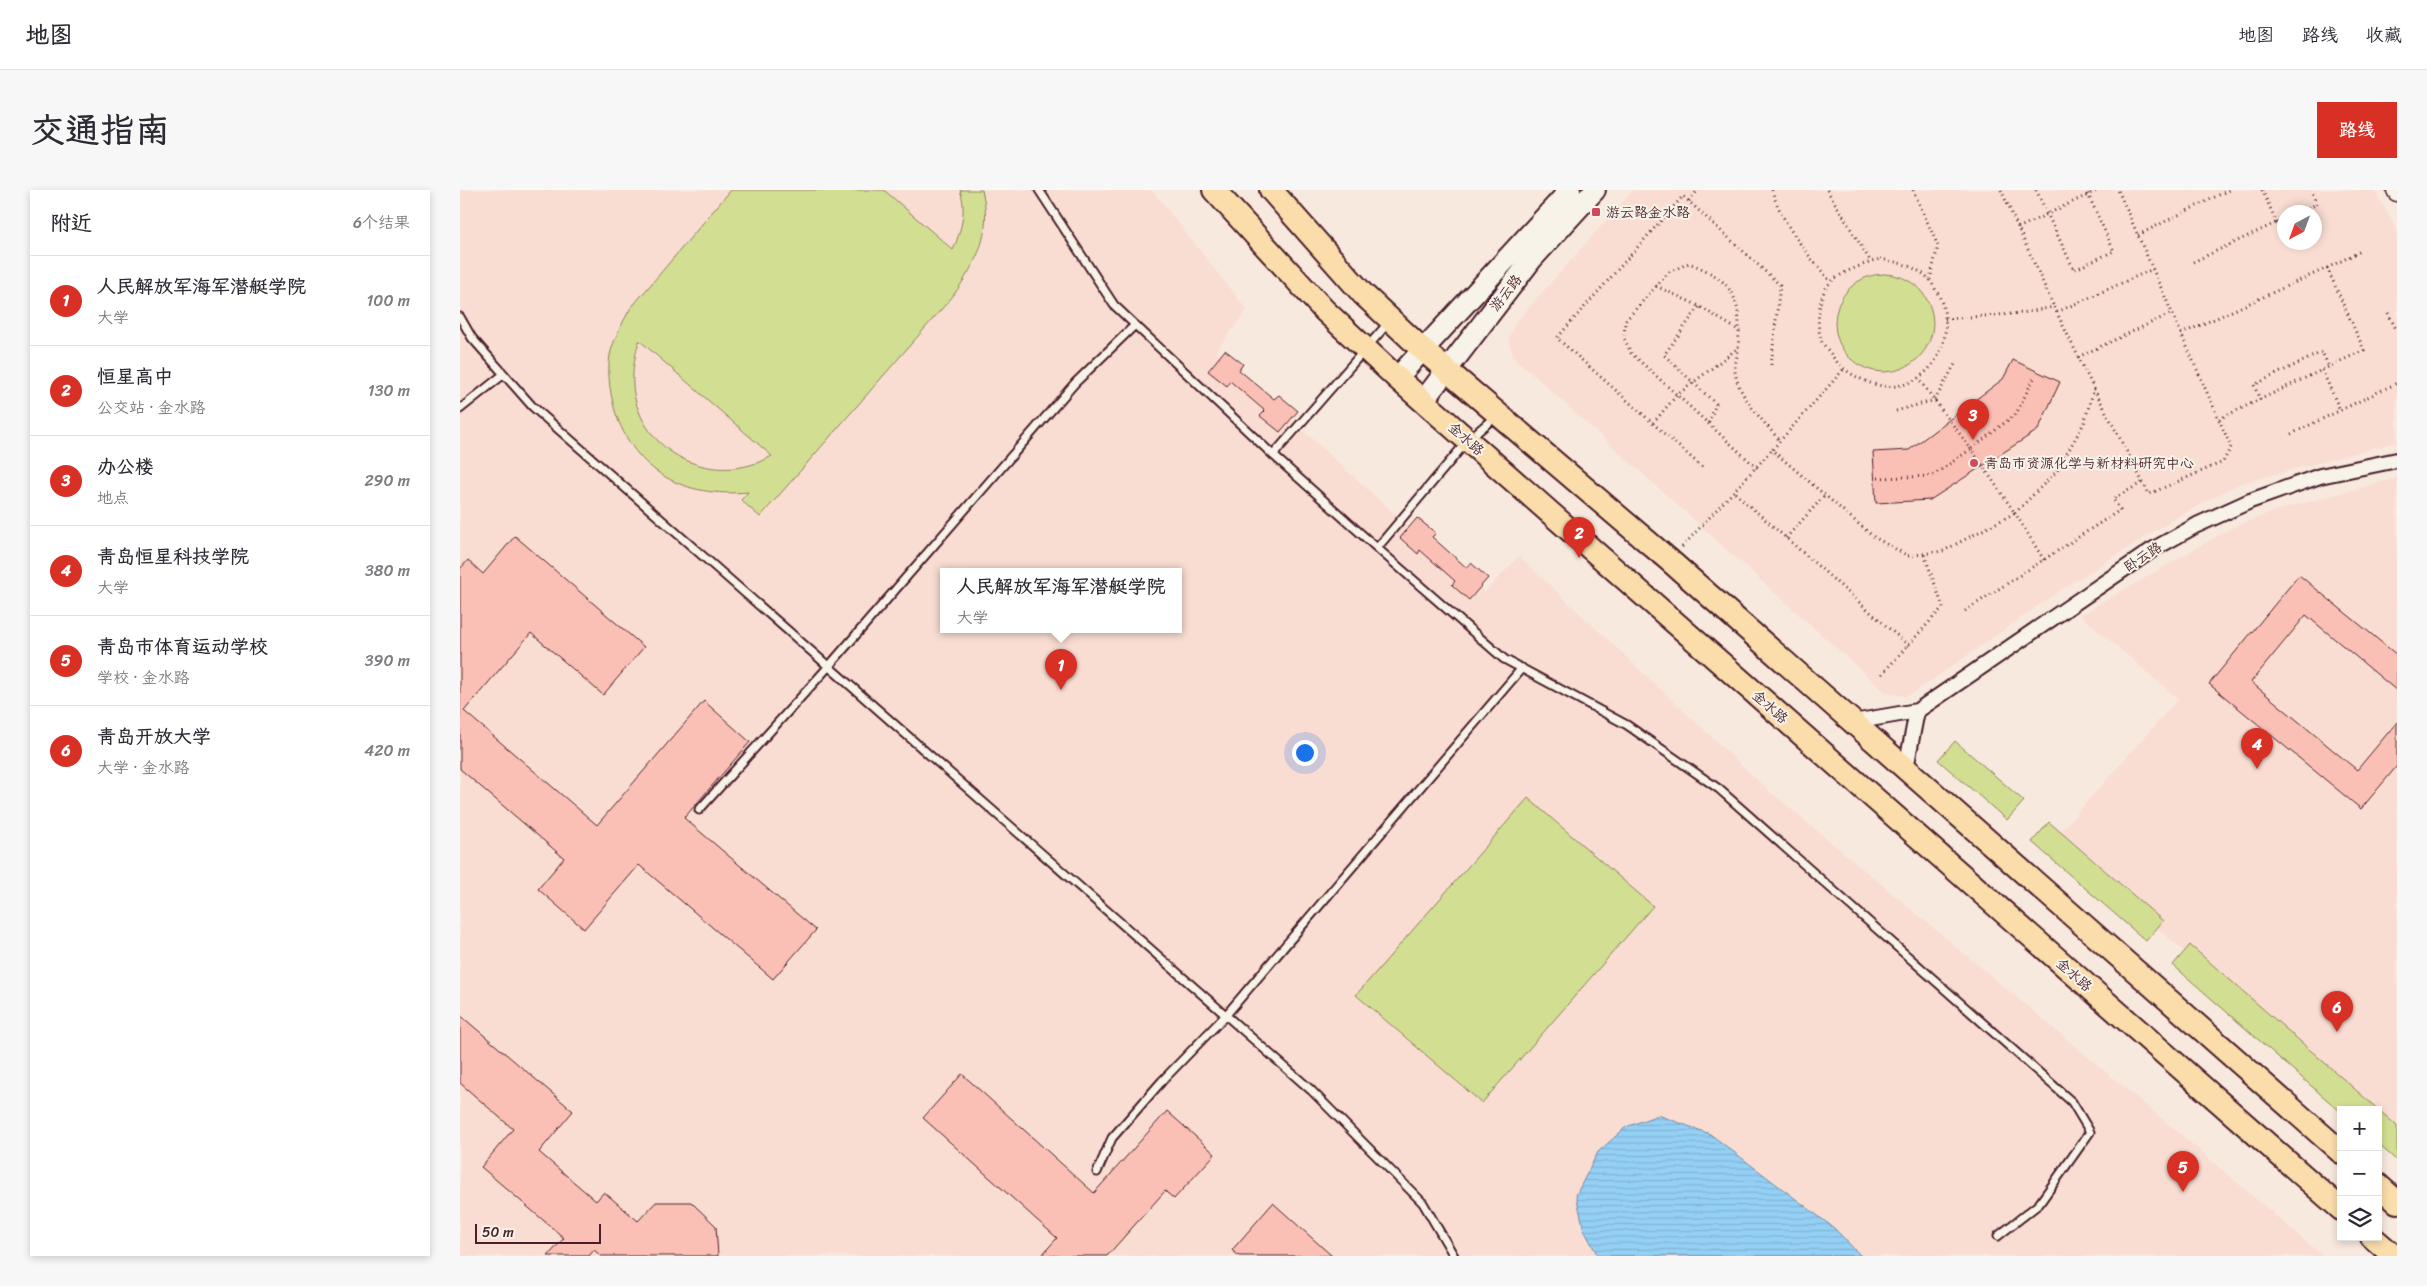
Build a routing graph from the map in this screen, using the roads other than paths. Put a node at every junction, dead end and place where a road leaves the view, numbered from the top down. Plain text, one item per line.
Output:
1 (1039, 190) edge
2 (1214, 190) edge
3 (1272, 190) edge
4 (1570, 190) edge
5 (1595, 190) edge
6 (460, 317) edge
7 (1390, 320) junction
8 (1135, 325) junction
9 (1365, 348) junction
10 (1423, 350) junction
11 (1446, 370) junction
12 (504, 374) junction
13 (1397, 378) junction
14 (1423, 401) junction
15 (460, 409) edge
16 (1498, 414) junction
17 (1468, 440) junction
18 (1273, 455) junction
19 (2397, 460) edge
20 (1377, 548) junction
21 (829, 666) junction
22 (1522, 668) junction
23 (1917, 711) junction
24 (1854, 722) junction
25 (1906, 768) junction
26 (699, 810) dead end
27 (1226, 1015) junction
28 (2340, 1151) edge
29 (1097, 1172) dead end
30 (2382, 1189) edge
31 (2397, 1202) edge
32 (2337, 1206) edge
33 (1998, 1236) dead end
34 (2377, 1241) edge
35 (1454, 1256) edge
36 (2394, 1256) edge

1 - 8 lane
2 - 9 main road, 金水路
3 - 7 main road
4 - 10 main road, 游云路
5 - 11 main road, 游云路
6 - 12 lane
7 - 9 lane
7 - 10 main road
8 - 18 lane
8 - 21 lane
9 - 13 main road, 金水路
9 - 18 lane
10 - 11 main road
10 - 13 main road, 游云路
11 - 14 main road, 游云路
11 - 16 main road
12 - 15 lane
12 - 21 lane
13 - 14 main road, 金水路
14 - 17 main road, 金水路
16 - 17 lane
16 - 24 main road
17 - 20 lane
17 - 32 main road, 金水路
18 - 20 lane
19 - 23 street, 卧云路
20 - 22 lane
21 - 26 lane
21 - 27 lane
22 - 27 lane
22 - 33 lane
23 - 24 street, 卧云路
23 - 25 street
24 - 25 main road
25 - 28 main road
27 - 29 lane
27 - 35 lane
30 - 31 main road
34 - 36 main road

